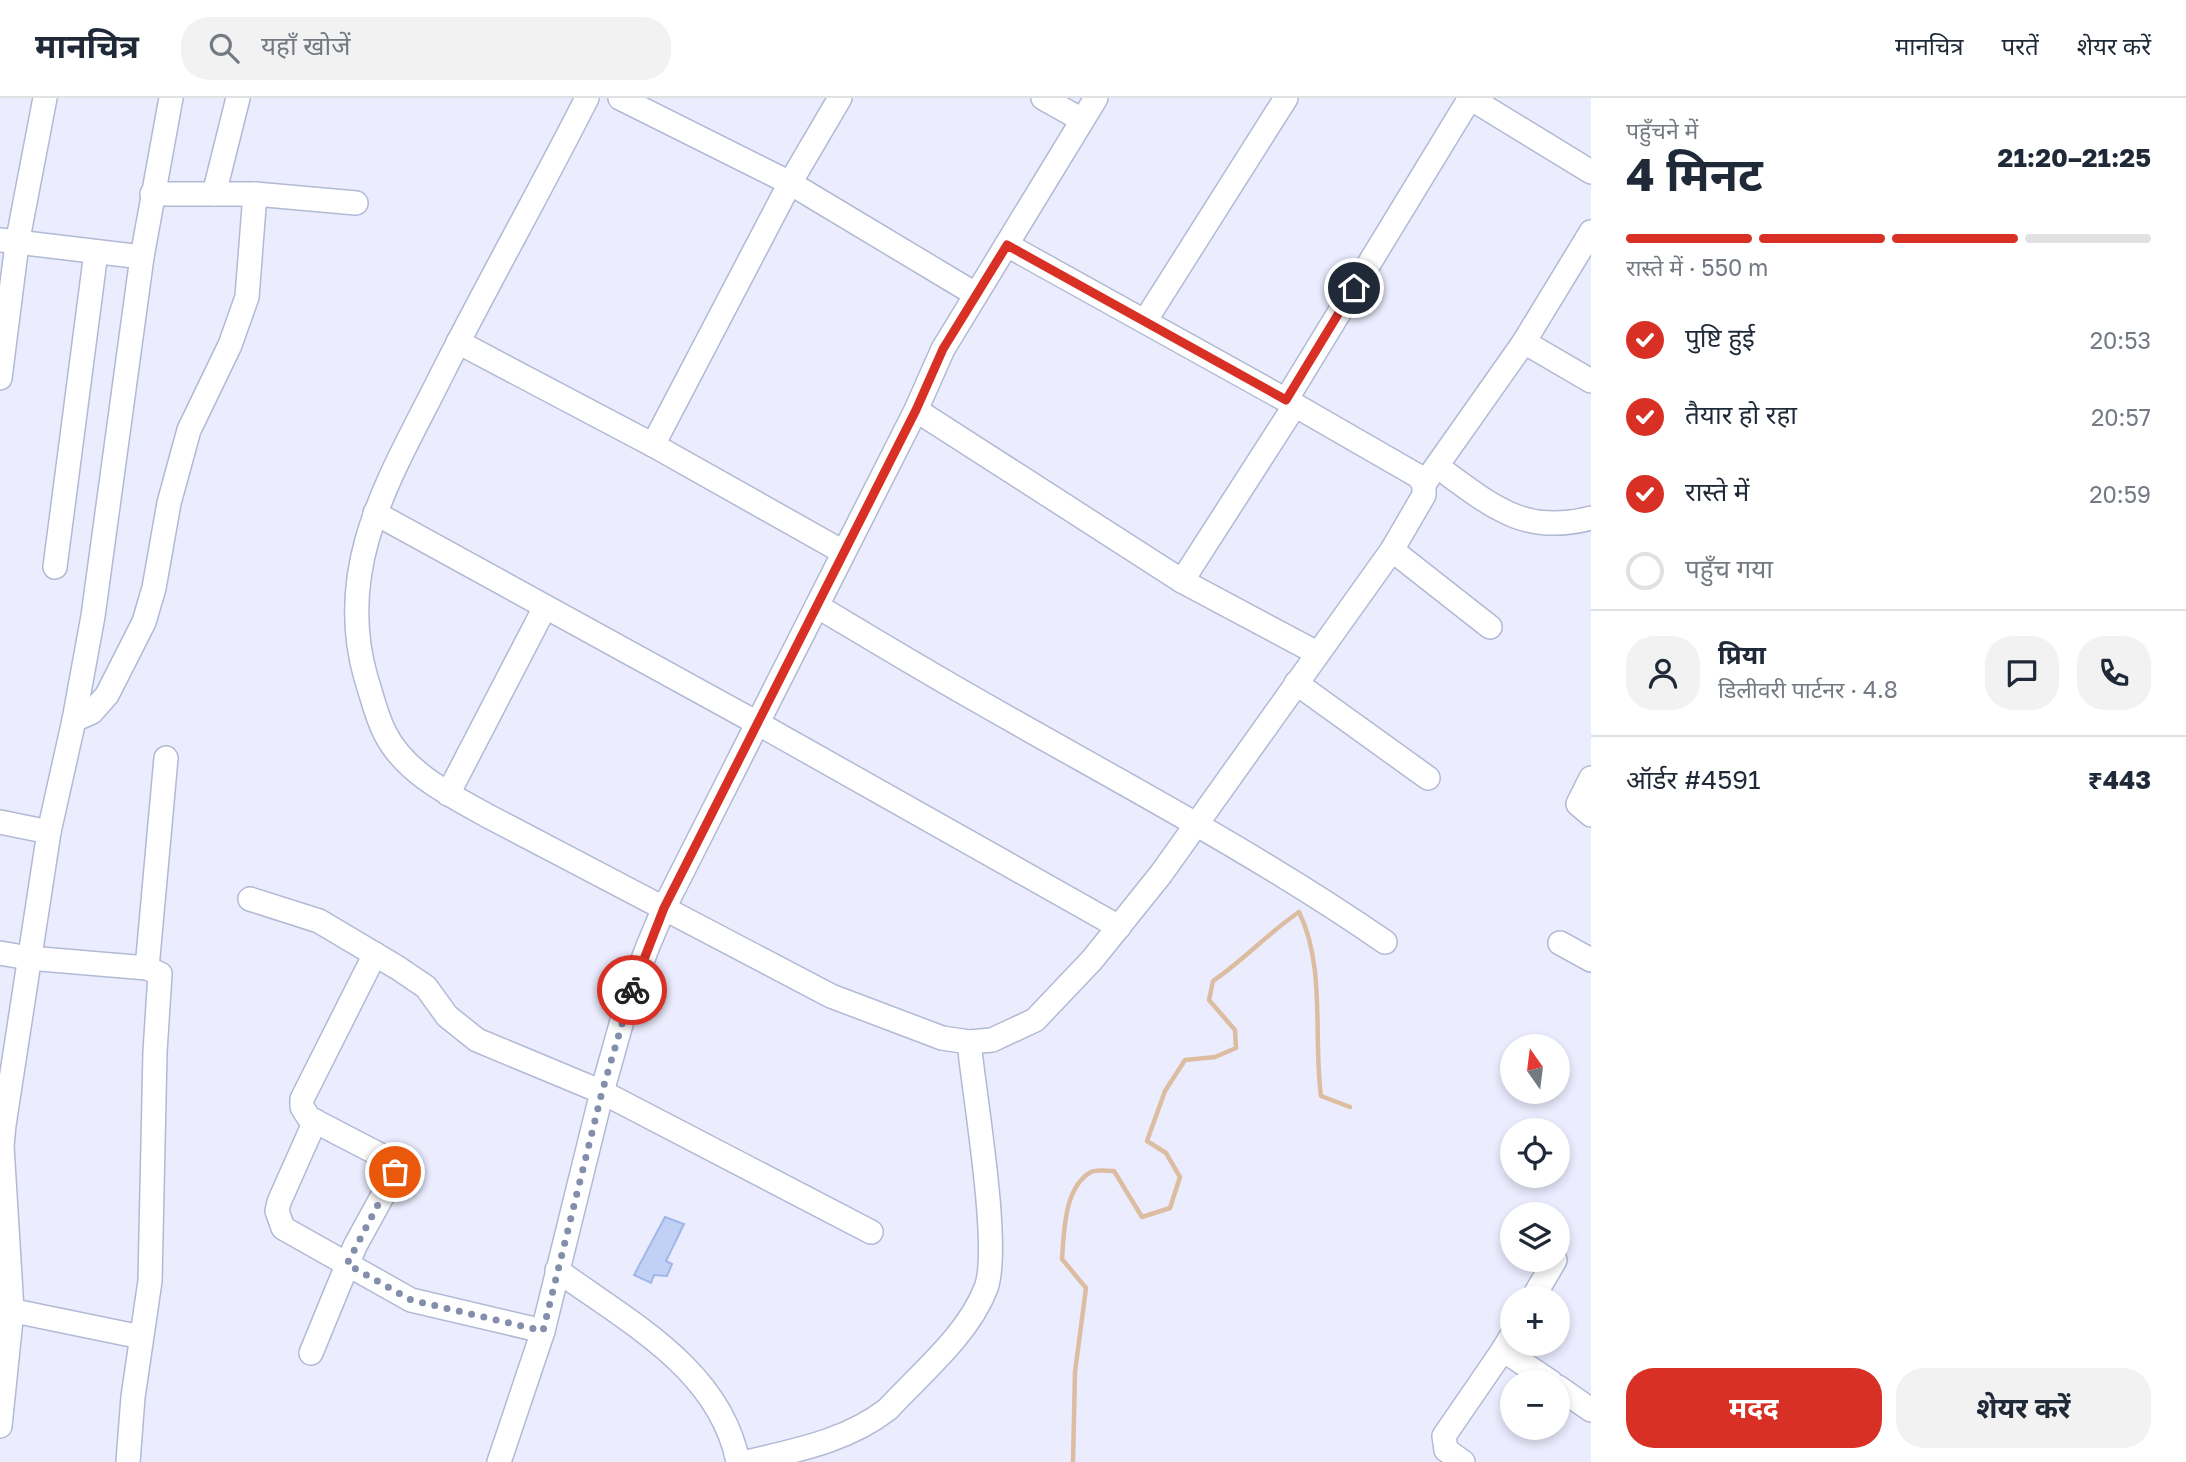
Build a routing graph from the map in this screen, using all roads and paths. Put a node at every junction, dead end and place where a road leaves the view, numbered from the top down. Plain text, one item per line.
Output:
1 (45, 98) edge
2 (171, 98) edge
3 (238, 98) edge
4 (587, 98) edge
5 (620, 98) edge
6 (840, 98) edge
7 (1043, 98) edge
8 (1096, 98) edge
9 (1286, 98) edge
10 (1470, 98) edge
11 (1082, 120) junction
12 (1591, 172) edge
13 (790, 184) junction
14 (152, 194) junction
15 (214, 194) junction
16 (255, 194) junction
17 (356, 203) dead end
18 (1591, 232) edge
19 (8, 242) edge
20 (1007, 245) junction
21 (96, 252) junction
22 (142, 257) junction
23 (975, 294) junction
24 (1145, 321) junction
25 (458, 342) junction
26 (1524, 342) junction
27 (0, 378) edge
28 (1591, 381) edge
29 (1291, 403) junction
30 (916, 410) junction
31 (653, 444) junction
32 (1431, 476) junction
33 (374, 513) junction
34 (1591, 518) edge
35 (1392, 550) junction
36 (843, 552) junction
37 (55, 568) dead end
38 (1182, 581) junction
39 (817, 606) junction
40 (544, 609) junction
41 (1490, 627) dead end
42 (1317, 653) junction
43 (1296, 683) junction
44 (74, 720) junction
45 (759, 724) junction
46 (166, 758) dead end
47 (1429, 778) dead end
48 (1591, 778) edge
49 (448, 794) junction
50 (1591, 815) edge
51 (0, 822) edge
52 (1199, 824) junction
53 (48, 832) junction
54 (250, 900) dead end
55 (664, 908) junction
56 (1119, 927) junction
57 (1385, 942) dead end
58 (1560, 943) dead end
59 (0, 953) edge
60 (375, 954) junction
61 (29, 958) junction
62 (1591, 960) edge
63 (147, 968) junction
64 (969, 1042) junction
65 (6, 1069) edge
66 (602, 1092) junction
67 (315, 1121) junction
68 (1, 1146) edge
69 (4, 1220) edge
70 (871, 1232) dead end
71 (347, 1264) junction
72 (557, 1270) junction
73 (6, 1309) edge
74 (543, 1331) junction
75 (141, 1337) junction
76 (311, 1353) dead end
77 (1500, 1353) edge
78 (1522, 1356) edge
79 (1537, 1370) edge
80 (1, 1387) edge
81 (1570, 1395) edge
82 (1591, 1409) edge
83 (0, 1426) edge
84 (128, 1462) edge
85 (499, 1462) edge
86 (738, 1462) edge
87 (747, 1462) edge
88 (1464, 1462) edge

1 - 19 street
2 - 14 street
3 - 15 street
4 - 25 street
5 - 13 street
6 - 13 street
7 - 11 street
8 - 11 street
9 - 24 street
10 - 12 street
10 - 29 street
11 - 20 street
13 - 23 street
13 - 31 street
14 - 15 street
14 - 22 street
15 - 16 street
16 - 17 street
16 - 44 street
18 - 26 street
19 - 21 street
19 - 27 street
20 - 23 street
20 - 24 street
21 - 22 street
21 - 37 street
22 - 44 street
23 - 30 street
24 - 29 street
25 - 31 street
25 - 33 street
26 - 28 street
26 - 32 street
29 - 32 street
29 - 38 street
30 - 36 street
30 - 38 street
31 - 36 street
32 - 34 street
32 - 35 street
33 - 40 street
33 - 49 street
35 - 41 street
35 - 42 street
36 - 39 street
38 - 42 street
39 - 45 street
39 - 52 street
40 - 45 street
40 - 49 street
42 - 43 street
43 - 47 street
43 - 52 street
44 - 53 street
45 - 55 street
45 - 56 street
46 - 63 street
48 - 50 street
49 - 55 street
51 - 53 street
52 - 56 street
52 - 57 street
53 - 61 street
54 - 60 street
55 - 64 street
55 - 66 street
56 - 64 street
58 - 62 street
59 - 61 street
60 - 66 street
60 - 67 street
61 - 63 street
61 - 65 street
63 - 75 street
64 - 87 street
65 - 68 street
66 - 70 street
66 - 72 street
67 - 71 street
67 - 71 street
68 - 69 street
69 - 73 street
71 - 74 street
71 - 76 street
72 - 74 street
72 - 86 street
73 - 75 street
73 - 80 street
74 - 85 street
75 - 84 street
77 - 88 street
78 - 79 street
80 - 83 street
81 - 82 street

